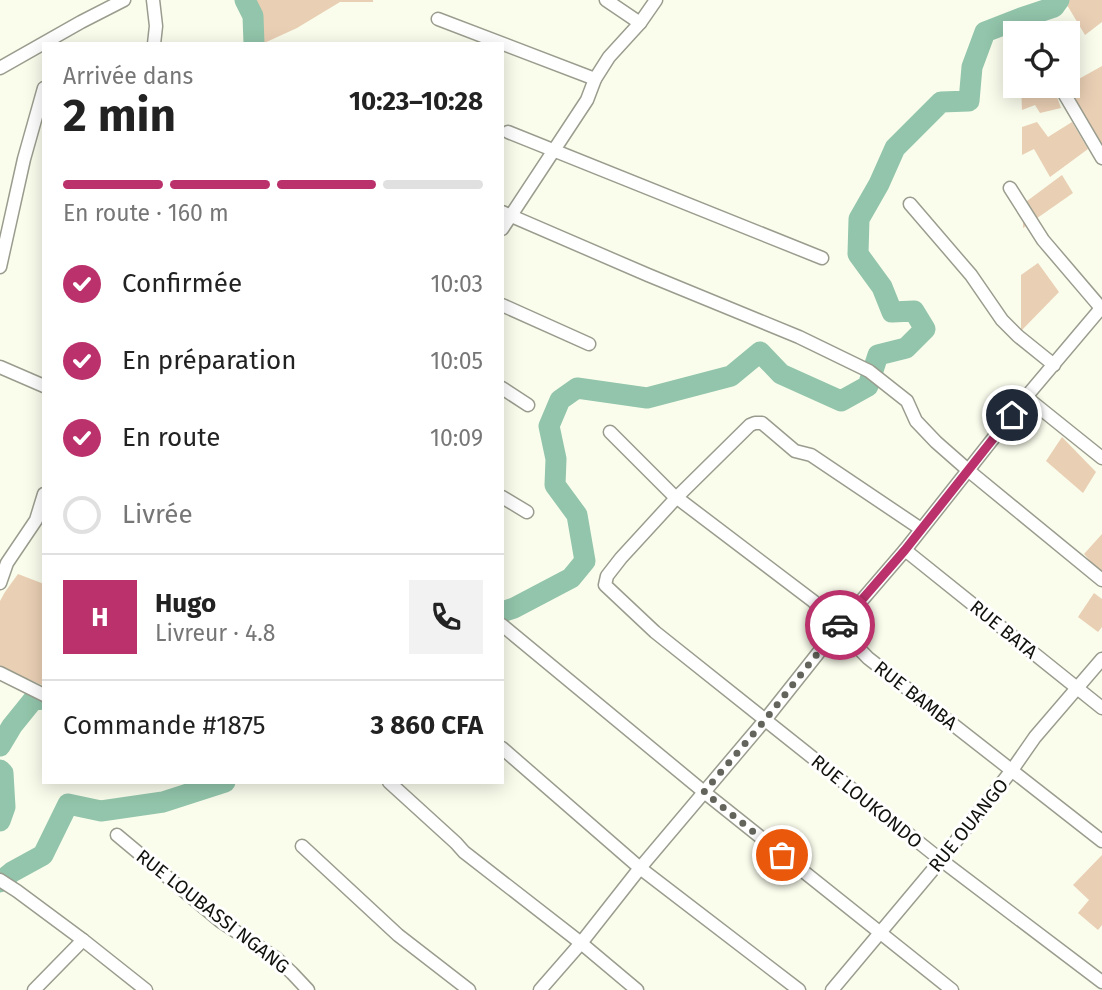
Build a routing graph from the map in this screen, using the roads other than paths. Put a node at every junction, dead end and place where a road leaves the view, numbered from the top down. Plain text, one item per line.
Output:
1 (153, 0) edge
2 (606, 0) edge
3 (656, 0) edge
4 (122, 1) edge
5 (438, 19) dead end
6 (640, 23) junction
7 (60, 38) edge
8 (154, 42) edge
9 (498, 42) edge
10 (504, 44) edge
11 (42, 47) edge
12 (0, 68) edge
13 (595, 79) junction
14 (42, 95) edge
15 (1067, 98) edge
16 (508, 132) dead end
17 (554, 152) junction
18 (1102, 158) edge
19 (1010, 188) dead end
20 (909, 204) dead end
21 (507, 213) edge
22 (822, 258) dead end
23 (0, 267) edge
24 (504, 306) edge
25 (1102, 308) edge
26 (1097, 325) edge
27 (589, 344) dead end
28 (1054, 365) junction
29 (0, 367) edge
30 (42, 385) edge
31 (504, 388) edge
32 (1026, 397) junction
33 (528, 405) dead end
34 (610, 432) dead end
35 (1102, 458) edge
36 (969, 471) junction
37 (677, 497) junction
38 (504, 498) edge
39 (42, 500) edge
40 (527, 512) dead end
41 (920, 529) junction
42 (905, 550) junction
43 (1102, 580) edge
44 (0, 583) edge
45 (504, 627) edge
46 (838, 628) junction
47 (1102, 659) edge
48 (0, 673) edge
49 (1077, 688) junction
50 (42, 694) edge
51 (1102, 708) edge
52 (765, 720) junction
53 (504, 750) edge
54 (1012, 770) junction
55 (390, 784) edge
56 (704, 792) junction
57 (117, 835) dead end
58 (1102, 841) edge
59 (302, 846) dead end
60 (941, 860) junction
61 (640, 868) junction
62 (0, 880) edge
63 (880, 933) junction
64 (83, 940) junction
65 (581, 943) junction
66 (1102, 982) edge
67 (34, 990) edge
68 (146, 990) edge
69 (308, 990) edge
70 (469, 990) edge
71 (540, 990) edge
72 (637, 990) edge
73 (799, 990) edge
74 (832, 990) edge
75 (952, 990) edge

1 - 8 street
2 - 6 street
3 - 6 street
4 - 7 street
5 - 9 street
6 - 13 street
10 - 13 street
11 - 12 street
13 - 17 street
14 - 23 street
15 - 18 street
16 - 17 street
17 - 21 street
17 - 22 street
19 - 25 street
20 - 28 street
21 - 36 street
24 - 27 street
25 - 26 street
26 - 28 street
28 - 32 street
29 - 30 street
31 - 33 street
32 - 35 street
32 - 36 street
34 - 37 street, RUE BAMBA
36 - 41 street
36 - 43 street
37 - 41 street
37 - 46 street, RUE BAMBA
37 - 52 street, RUE LOUKONDO
38 - 40 street
39 - 44 street
41 - 42 street
42 - 46 street
42 - 49 street, RUE BATA
45 - 56 street
46 - 52 street
46 - 54 street, RUE BAMBA
47 - 49 street, RUE OUANGO
48 - 50 street
49 - 51 street, RUE BATA
49 - 54 street, RUE OUANGO
52 - 56 street
52 - 60 street, RUE LOUKONDO
53 - 61 street
54 - 58 street, RUE BAMBA
54 - 60 street, RUE OUANGO
55 - 65 street
56 - 61 street
56 - 63 street
57 - 69 street, RUE LOUBASSI NGANG
59 - 70 street
60 - 63 street, RUE OUANGO
60 - 66 street, RUE LOUKONDO
61 - 65 street
61 - 73 street
62 - 64 street
63 - 74 street, RUE OUANGO
63 - 75 street
64 - 67 street
64 - 68 street
65 - 71 street
65 - 72 street

